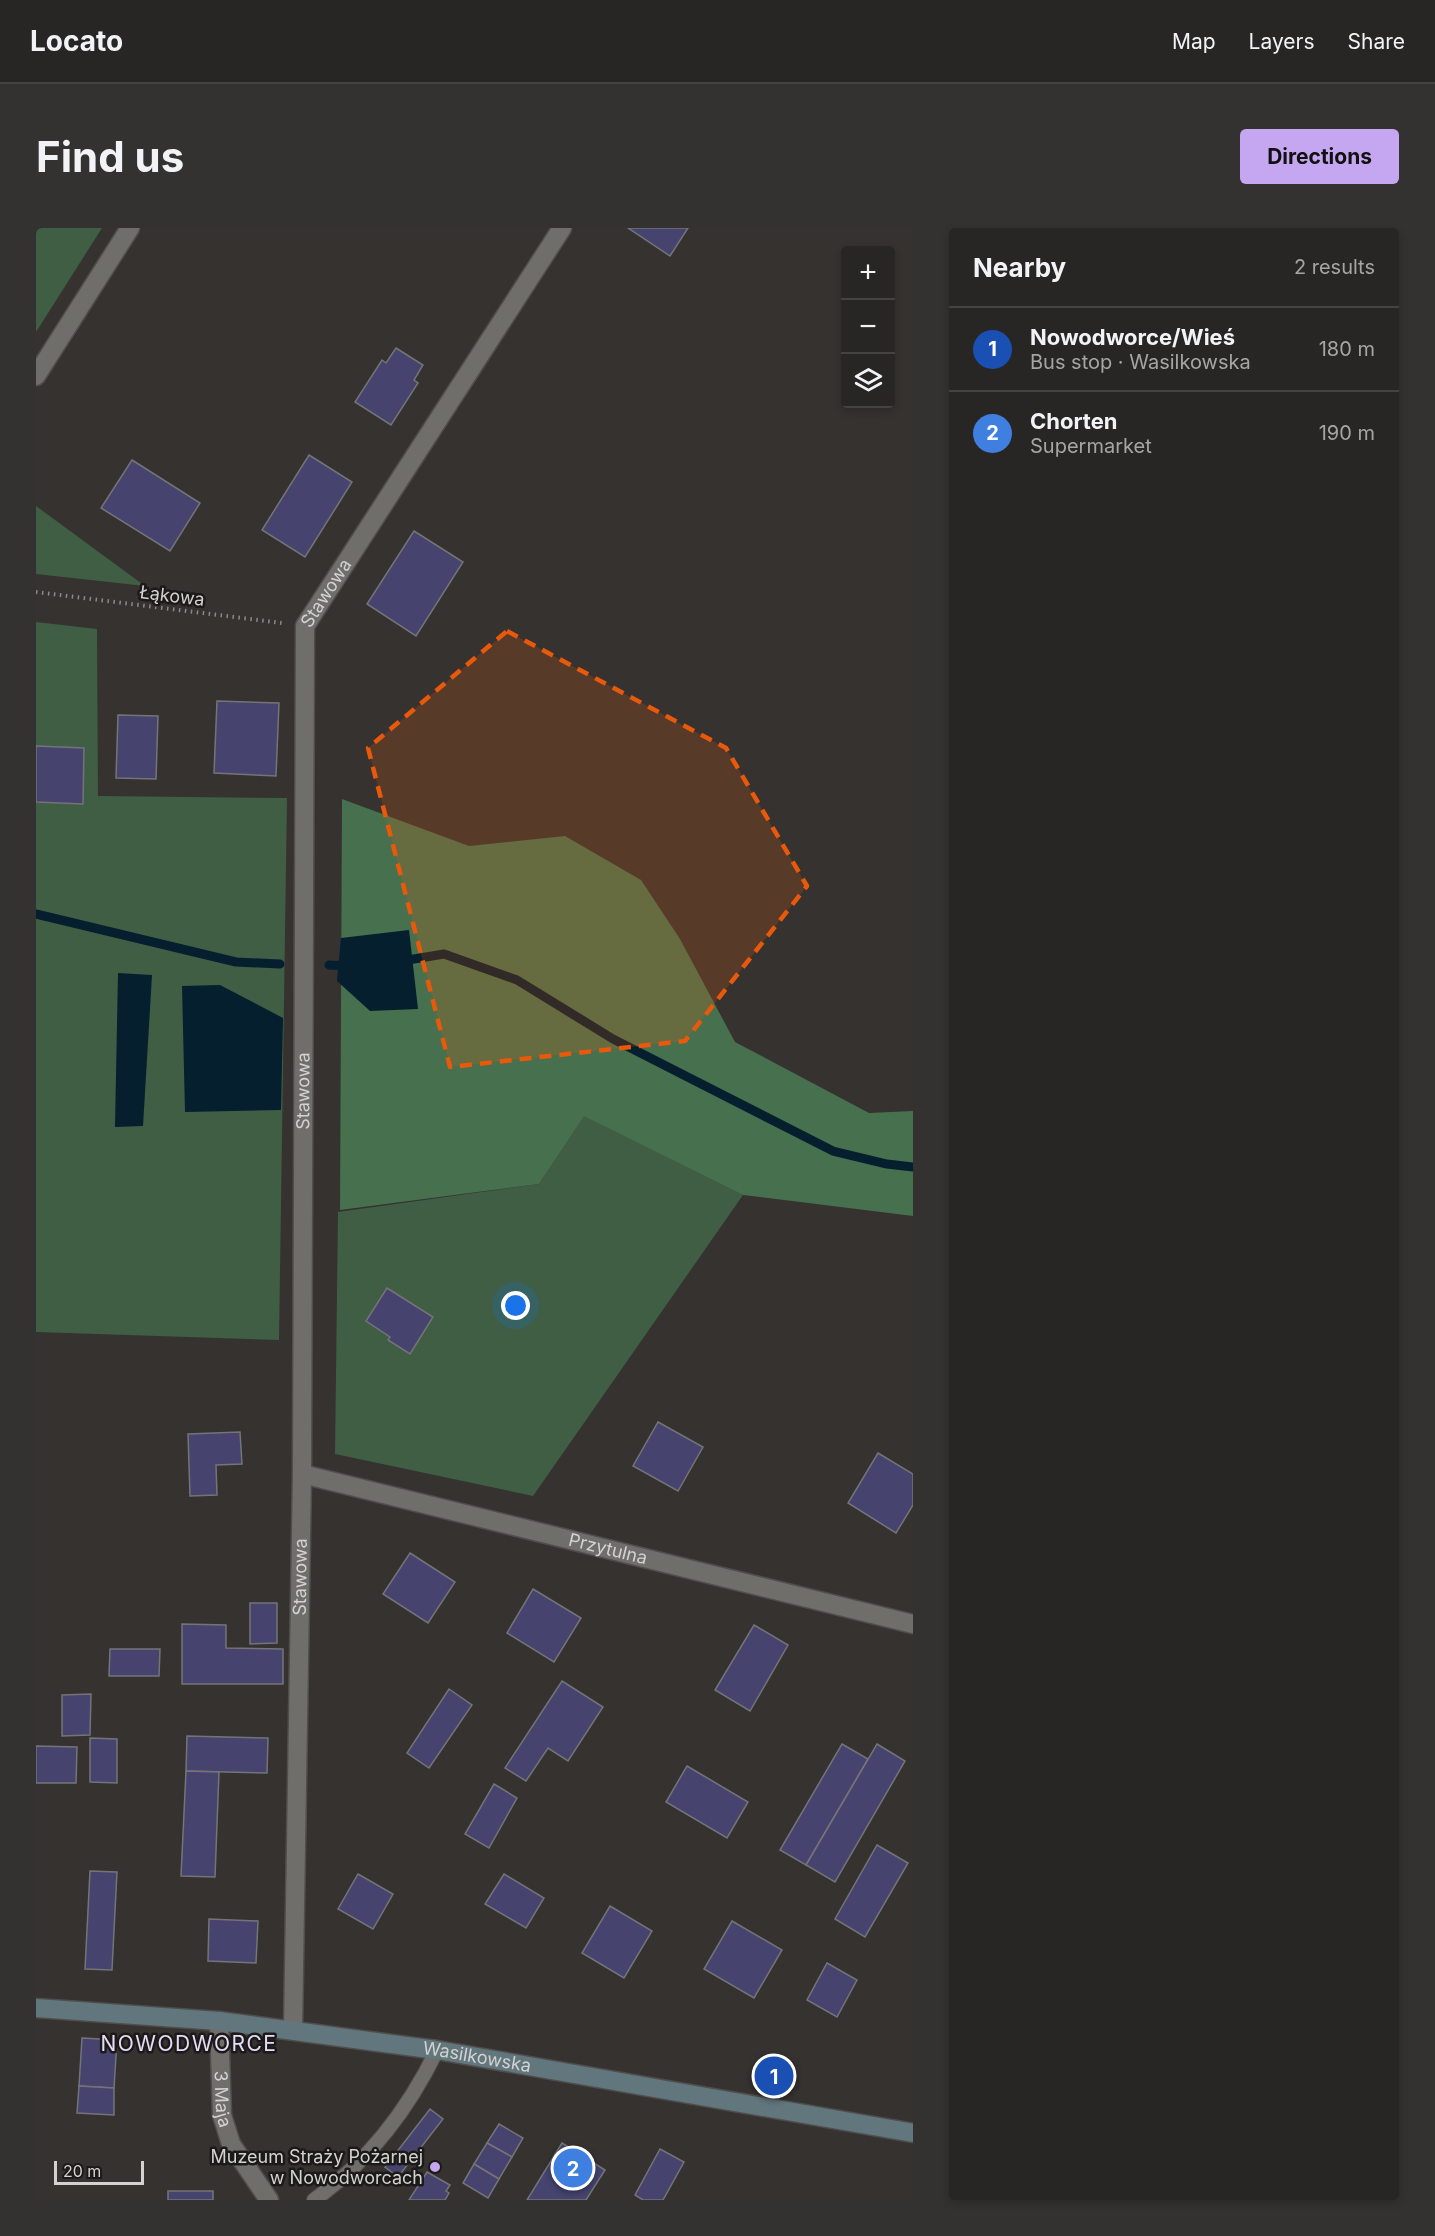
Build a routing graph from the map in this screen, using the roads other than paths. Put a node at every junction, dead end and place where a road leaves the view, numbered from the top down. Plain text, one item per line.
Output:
1 (130, 228) edge
2 (562, 228) edge
3 (36, 376) edge
4 (302, 1474) junction
5 (913, 1624) edge
6 (36, 2008) edge
7 (219, 2021) junction
8 (293, 2030) junction
9 (437, 2050) junction
10 (913, 2133) edge
11 (269, 2200) edge
12 (314, 2200) edge

1 - 3 street
2 - 4 street, Stawowa
4 - 5 street, Przytulna
4 - 8 street, Stawowa
6 - 7 street, Wasilkowska
7 - 8 street, Wasilkowska
7 - 11 street, 3 Maja
8 - 9 street, Wasilkowska
9 - 10 street, Wasilkowska
9 - 12 lane

